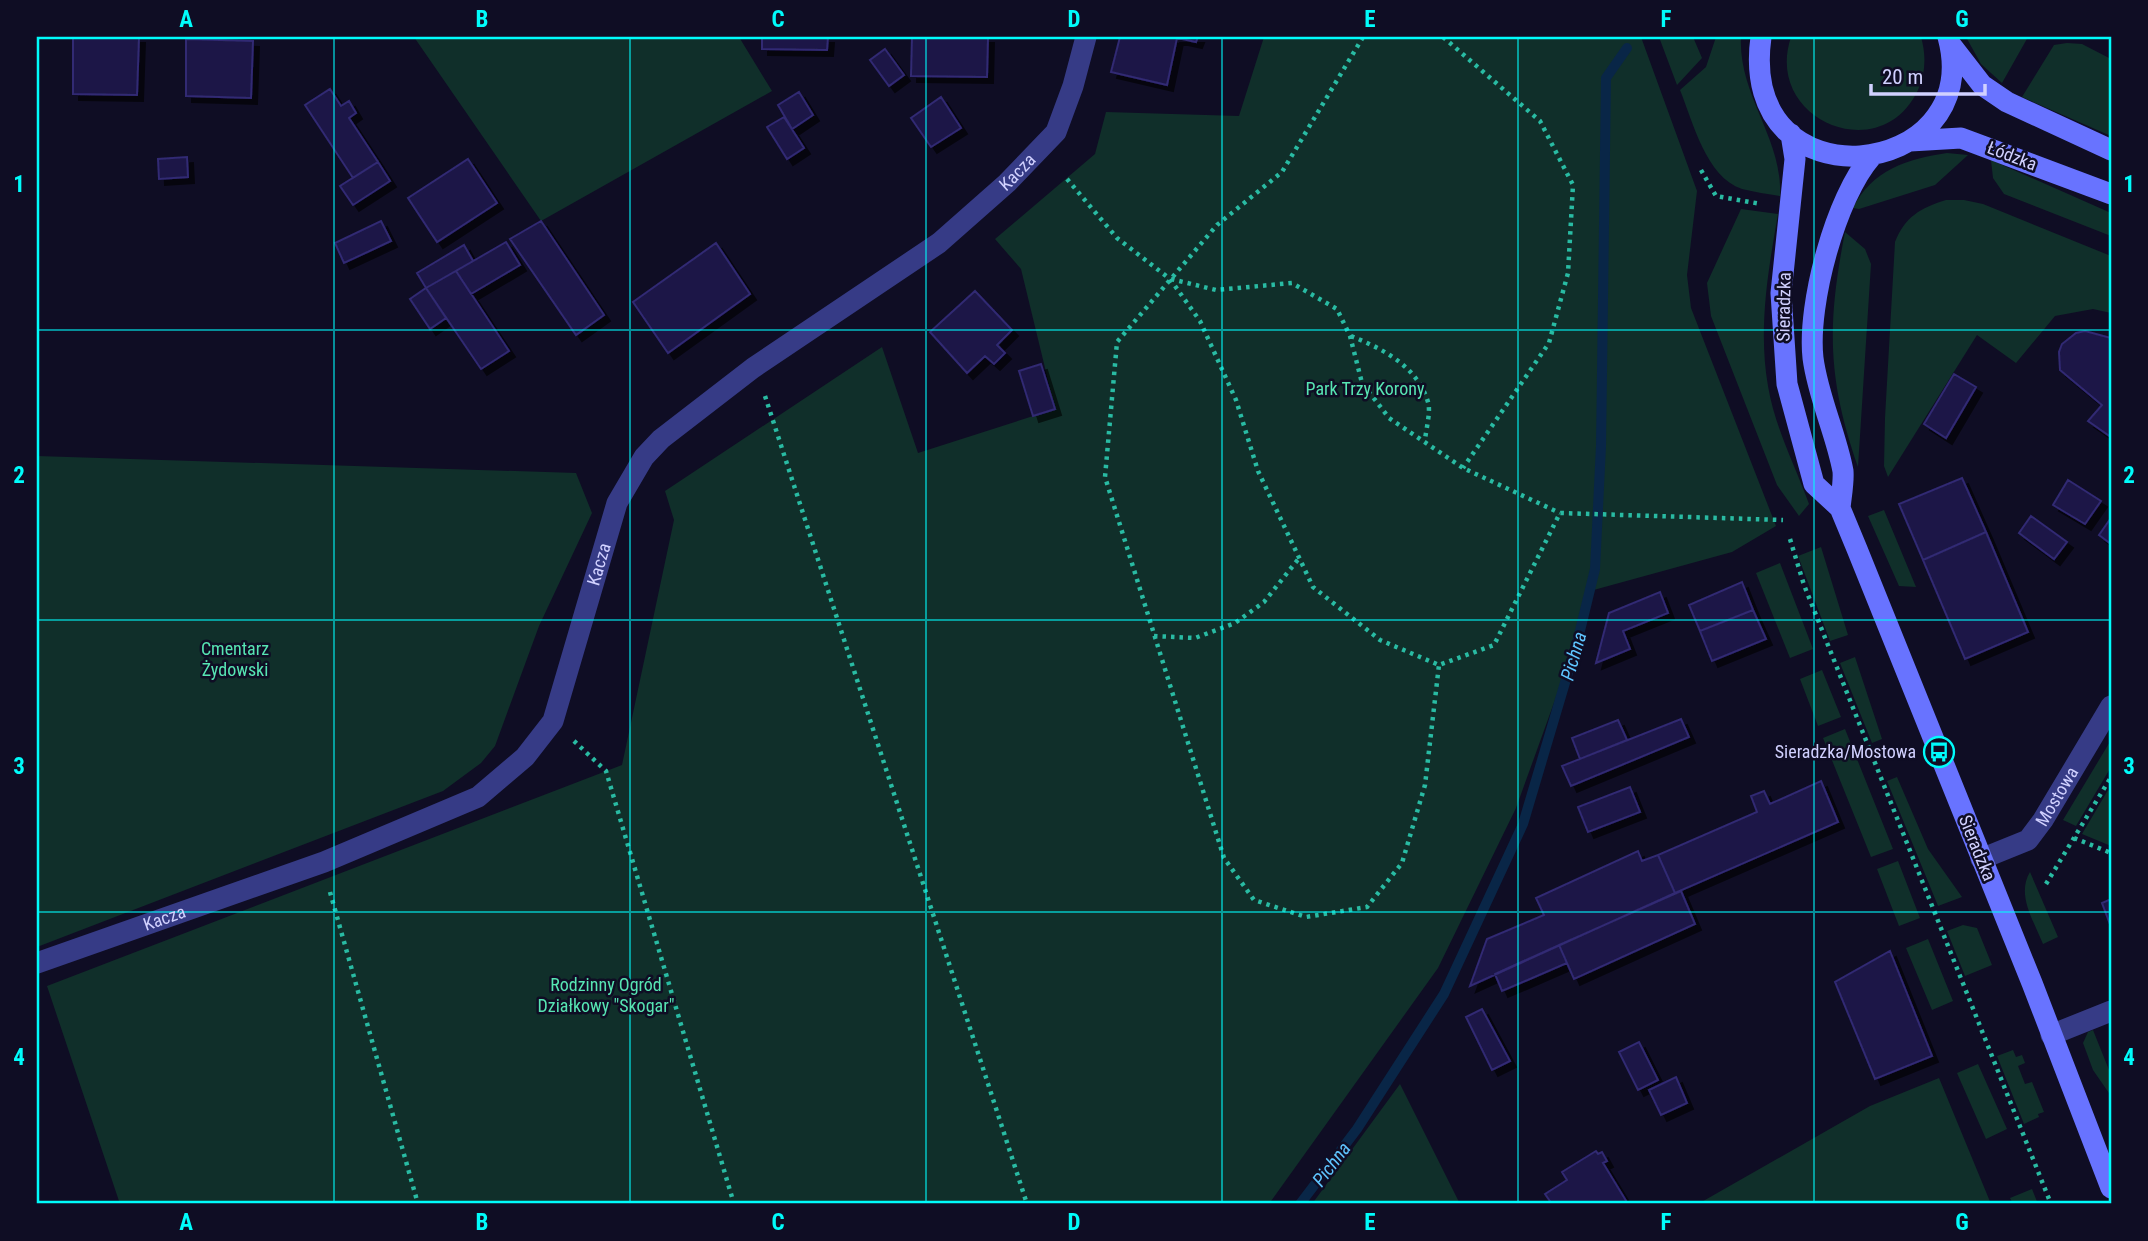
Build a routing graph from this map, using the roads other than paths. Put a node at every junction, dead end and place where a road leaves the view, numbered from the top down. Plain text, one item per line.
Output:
1 (1086, 37) edge
2 (1761, 37) edge
3 (1950, 41) edge
4 (1791, 134) junction
5 (1910, 141) junction
6 (2111, 150) edge
7 (1871, 157) junction
8 (2111, 194) edge
9 (1840, 508) junction
10 (2111, 706) edge
11 (1981, 859) junction
12 (37, 963) edge
13 (2111, 1011) edge
14 (2051, 1035) junction
15 (2111, 1188) edge

1 - 12 street, Kacza
2 - 4 street
3 - 5 street
3 - 6 street
4 - 7 street
4 - 9 street, Sieradzka
5 - 7 street
5 - 8 street, Łódzka
7 - 9 street, Sieradzka
9 - 11 street, Sieradzka
10 - 11 street, Mostowa
11 - 14 street, Sieradzka
13 - 14 street
14 - 15 street, Sieradzka

